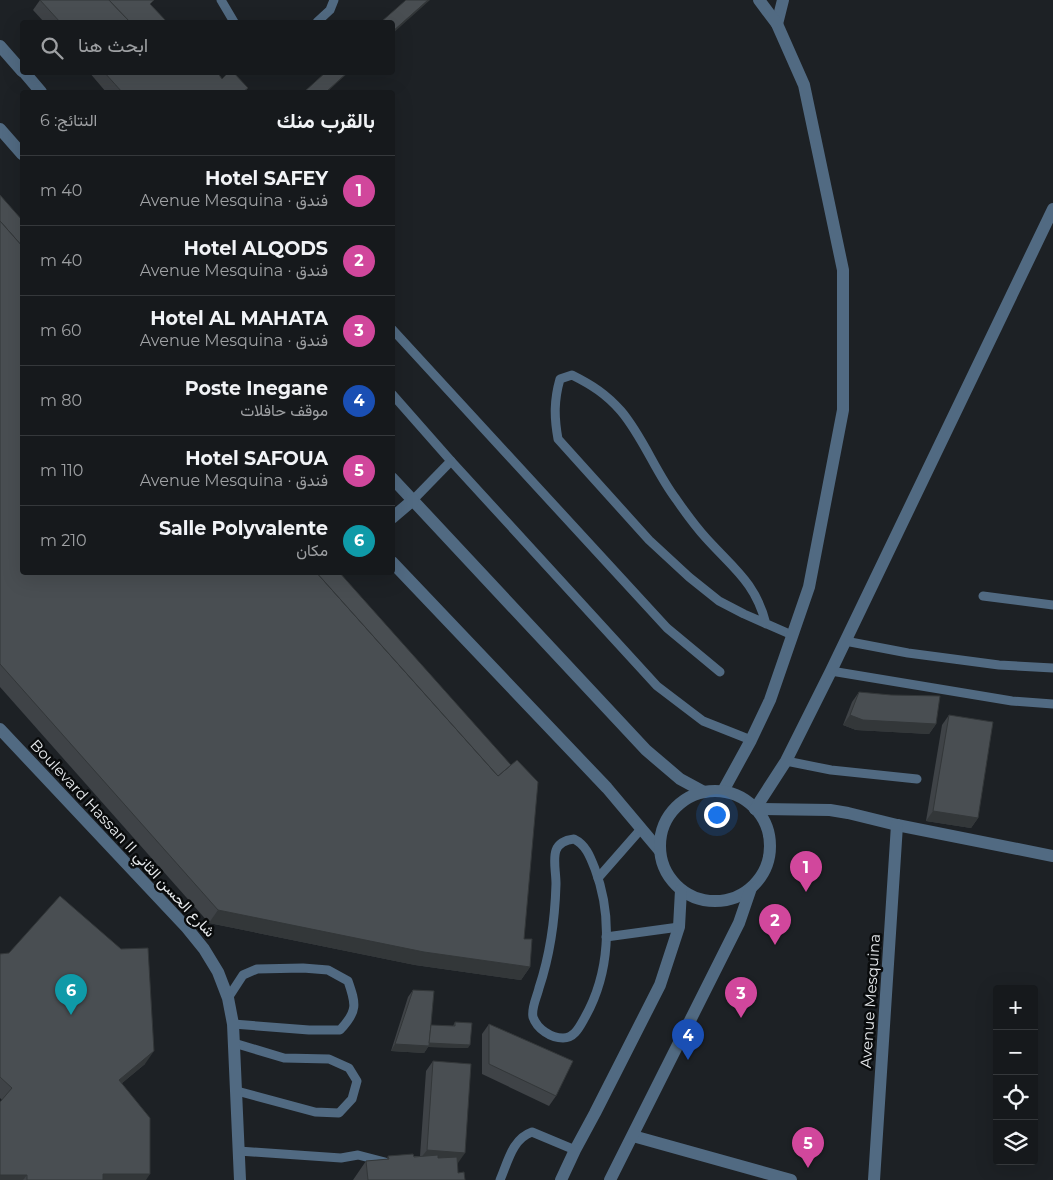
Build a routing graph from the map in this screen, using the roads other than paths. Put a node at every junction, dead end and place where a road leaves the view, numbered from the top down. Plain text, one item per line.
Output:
1 (221, 0) edge
2 (334, 0) edge
3 (759, 0) edge
4 (783, 0) edge
5 (233, 20) edge
6 (319, 20) edge
7 (778, 24) junction
8 (0, 46) edge
9 (20, 69) edge
10 (26, 75) edge
11 (40, 90) edge
12 (0, 130) edge
13 (20, 152) edge
14 (1053, 209) edge
15 (395, 333) edge
16 (395, 397) edge
17 (451, 461) junction
18 (395, 481) edge
19 (413, 500) junction
20 (395, 515) edge
21 (395, 565) edge
22 (983, 596) dead end
23 (1053, 605) edge
24 (766, 624) junction
25 (792, 635) junction
26 (845, 641) junction
27 (1053, 668) edge
28 (830, 671) junction
29 (720, 672) dead end
30 (1053, 704) edge
31 (0, 729) edge
32 (751, 740) junction
33 (786, 761) junction
34 (917, 779) dead end
35 (723, 791) junction
36 (704, 792) junction
37 (755, 809) junction
38 (897, 825) junction
39 (641, 829) junction
40 (660, 851) junction
41 (1053, 856) edge
42 (598, 878) junction
43 (751, 888) junction
44 (681, 890) junction
45 (679, 927) junction
46 (606, 937) junction
47 (228, 998) junction
48 (233, 1024) junction
49 (234, 1043) junction
50 (236, 1091) junction
51 (633, 1136) junction
52 (575, 1150) junction
53 (239, 1151) junction
54 (395, 1163) edge
55 (240, 1180) edge
56 (500, 1180) edge
57 (561, 1180) edge
58 (610, 1180) edge
59 (791, 1180) edge
60 (874, 1180) edge

1 - 5 lane
2 - 6 lane
3 - 7 street
4 - 7 street
7 - 25 street
8 - 9 street
10 - 11 street
12 - 13 street
14 - 26 street
15 - 29 lane
16 - 17 lane
17 - 19 lane
17 - 32 lane
18 - 19 street
19 - 20 street
19 - 36 street
21 - 39 street
22 - 23 lane
24 - 24 lane
24 - 25 lane
25 - 32 street
26 - 27 lane
26 - 28 street
28 - 30 lane
28 - 33 street
31 - 47 street, Boulevard Hassan II شارع الحسن الثاني
32 - 35 street
33 - 34 lane
33 - 37 street
35 - 36 street
35 - 37 street
36 - 40 street
37 - 38 street
37 - 43 street
38 - 41 street
38 - 60 street, Avenue Mesquina
39 - 40 street
39 - 42 lane
40 - 44 street
42 - 46 lane
42 - 46 lane
43 - 44 street
43 - 51 street
44 - 45 street
45 - 46 lane
45 - 52 street
47 - 48 street, Boulevard Hassan II شارع الحسن الثاني
47 - 48 lane
48 - 49 street, Boulevard Hassan II شارع الحسن الثاني
49 - 50 street, Boulevard Hassan II شارع الحسن الثاني
49 - 50 lane
50 - 53 street, Boulevard Hassan II شارع الحسن الثاني
51 - 58 street
51 - 59 street
52 - 56 lane
52 - 57 street
53 - 54 lane
53 - 55 street, Boulevard Hassan II شارع الحسن الثاني

